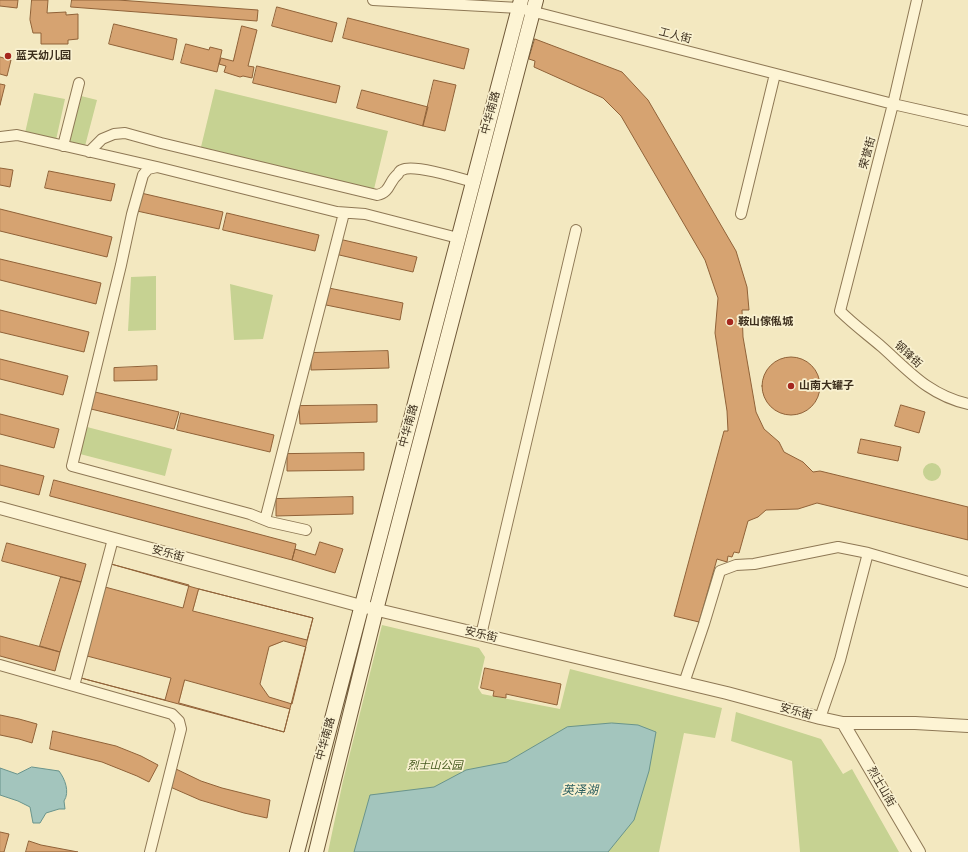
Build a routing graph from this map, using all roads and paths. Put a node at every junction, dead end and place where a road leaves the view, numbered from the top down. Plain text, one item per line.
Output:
1 (373, 0) edge
2 (917, 0) edge
3 (398, 1) edge
4 (520, 4) edge
5 (535, 6) edge
6 (775, 74) junction
7 (79, 83) dead end
8 (893, 104) junction
9 (968, 121) edge
10 (0, 137) edge
11 (64, 146) junction
12 (89, 152) junction
13 (132, 161) junction
14 (157, 167) junction
15 (142, 175) junction
16 (473, 182) junction
17 (344, 213) junction
18 (741, 214) dead end
19 (576, 230) dead end
20 (458, 238) junction
21 (840, 311) joint
22 (968, 404) edge
23 (0, 508) edge
24 (265, 520) junction
25 (306, 530) dead end
26 (113, 538) junction
27 (868, 553) junction
28 (968, 582) edge
29 (361, 606) junction
30 (376, 610) junction
31 (481, 635) junction
32 (0, 665) edge
33 (684, 683) junction
34 (74, 686) junction
35 (820, 718) junction
36 (843, 723) junction
37 (967, 723) edge
38 (150, 852) edge
39 (297, 852) edge
40 (316, 852) edge
41 (919, 852) edge

1 - 3 street, 工人街
2 - 8 street, 荣誉街
3 - 4 street, 工人街
4 - 5 street, 工人街
4 - 16 main road, 中华南路
5 - 6 street, 工人街
5 - 30 main road, 中华南路
6 - 8 street, 工人街
6 - 18 street
7 - 11 street
8 - 9 street, 工人街
8 - 21 street, 荣誉街
10 - 11 street
11 - 12 street
12 - 13 street
12 - 16 street
13 - 14 street
13 - 15 street
14 - 15 street
14 - 17 street
15 - 24 street
16 - 20 main road, 中华南路
17 - 20 street
17 - 24 street
19 - 31 street
20 - 29 main road, 中华南路
21 - 22 street, 钢锋街
23 - 26 street, 安乐街
24 - 25 street
26 - 29 street, 安乐街
26 - 34 street
27 - 28 street
27 - 33 street
27 - 35 street
29 - 30 street, 安乐街
29 - 39 main road, 中华南路
30 - 31 street, 安乐街
30 - 40 main road, 中华南路
31 - 33 street, 安乐街
32 - 34 street
33 - 35 street, 安乐街
34 - 38 street
35 - 36 street, 安乐街
36 - 37 street, 安乐街
36 - 41 street, 烈士山街

